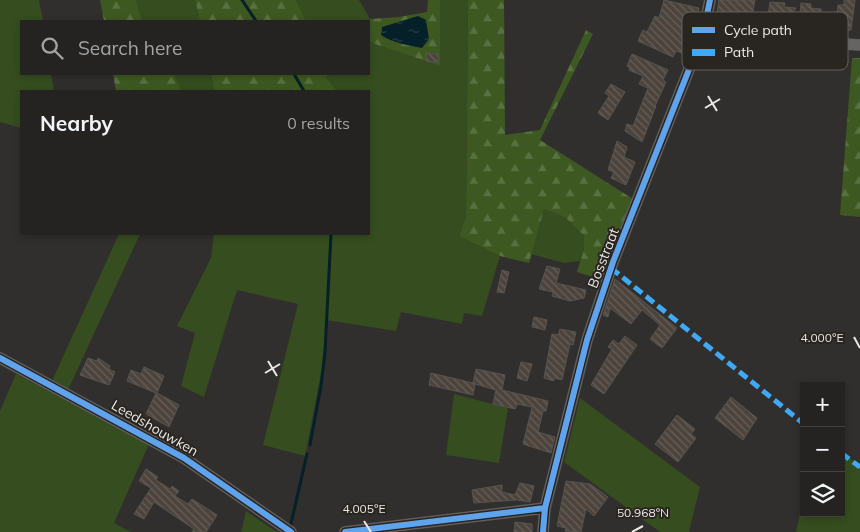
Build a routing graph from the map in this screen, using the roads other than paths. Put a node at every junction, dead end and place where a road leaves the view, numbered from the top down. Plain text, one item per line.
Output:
1 (689, 70) edge
2 (0, 358) edge
3 (545, 508) junction
4 (291, 532) edge
5 (344, 532) edge
6 (543, 532) edge

1 - 3 street, Bosstraat
2 - 4 street, Leedshouwken
3 - 5 street
3 - 6 street, Bosstraat

